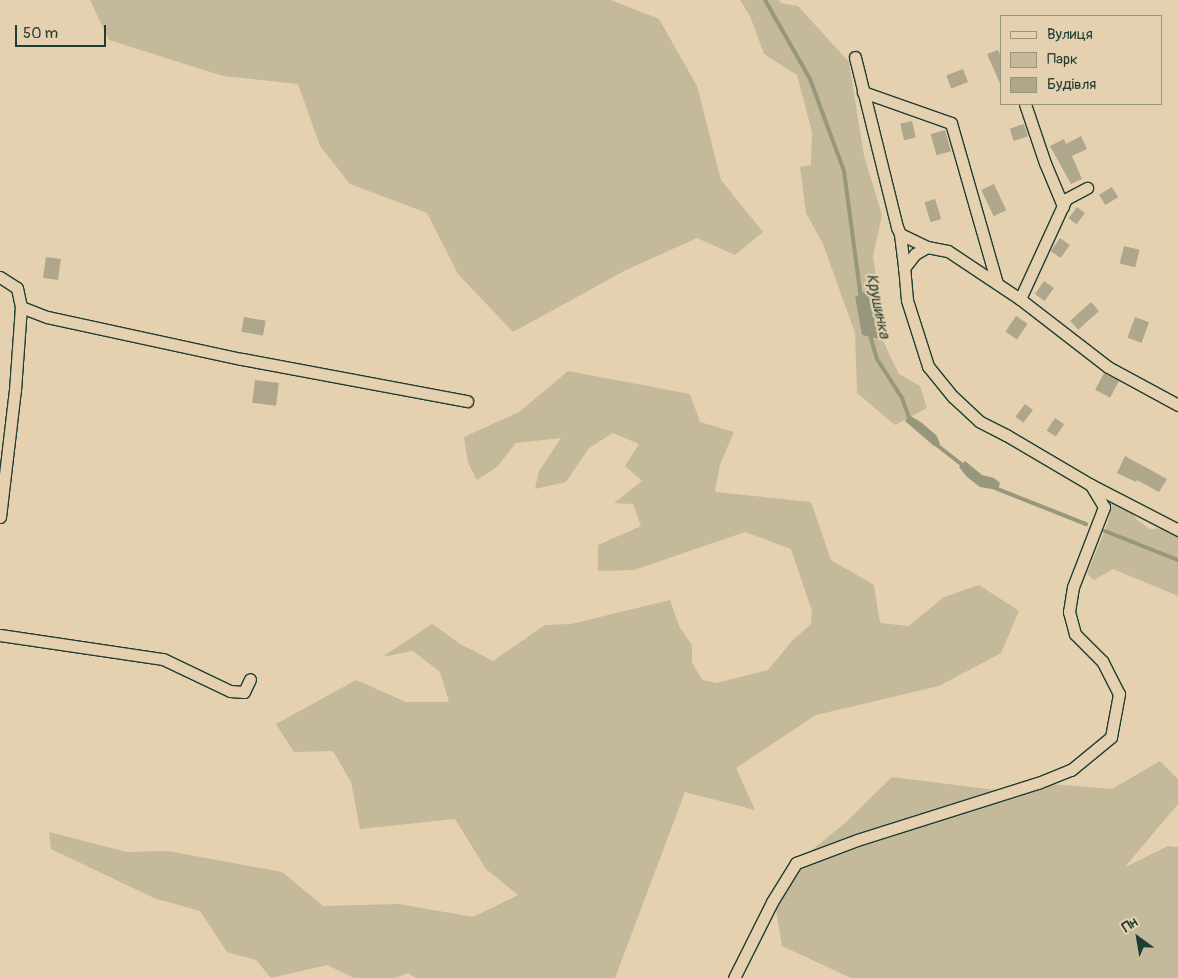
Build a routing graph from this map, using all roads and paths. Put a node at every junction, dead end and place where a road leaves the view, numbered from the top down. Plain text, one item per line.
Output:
1 (854, 57) dead end
2 (863, 92) junction
3 (1025, 105) edge
4 (1088, 188) dead end
5 (1063, 206) junction
6 (900, 234) junction
7 (927, 247) junction
8 (904, 268) junction
9 (0, 277) edge
10 (997, 283) junction
11 (1020, 299) junction
12 (21, 307) junction
13 (468, 401) dead end
14 (1178, 405) edge
15 (1092, 485) junction
16 (0, 517) edge
17 (1178, 530) edge
18 (0, 635) edge
19 (250, 679) dead end
20 (734, 978) edge

1 - 2 street
2 - 6 street
2 - 10 street
3 - 5 street
4 - 5 street
5 - 11 street
6 - 7 street
6 - 8 street
7 - 8 street
7 - 10 street
8 - 15 street
9 - 12 street
10 - 11 street
11 - 14 street
12 - 13 street
12 - 16 street
15 - 17 street
15 - 20 street
18 - 19 street

